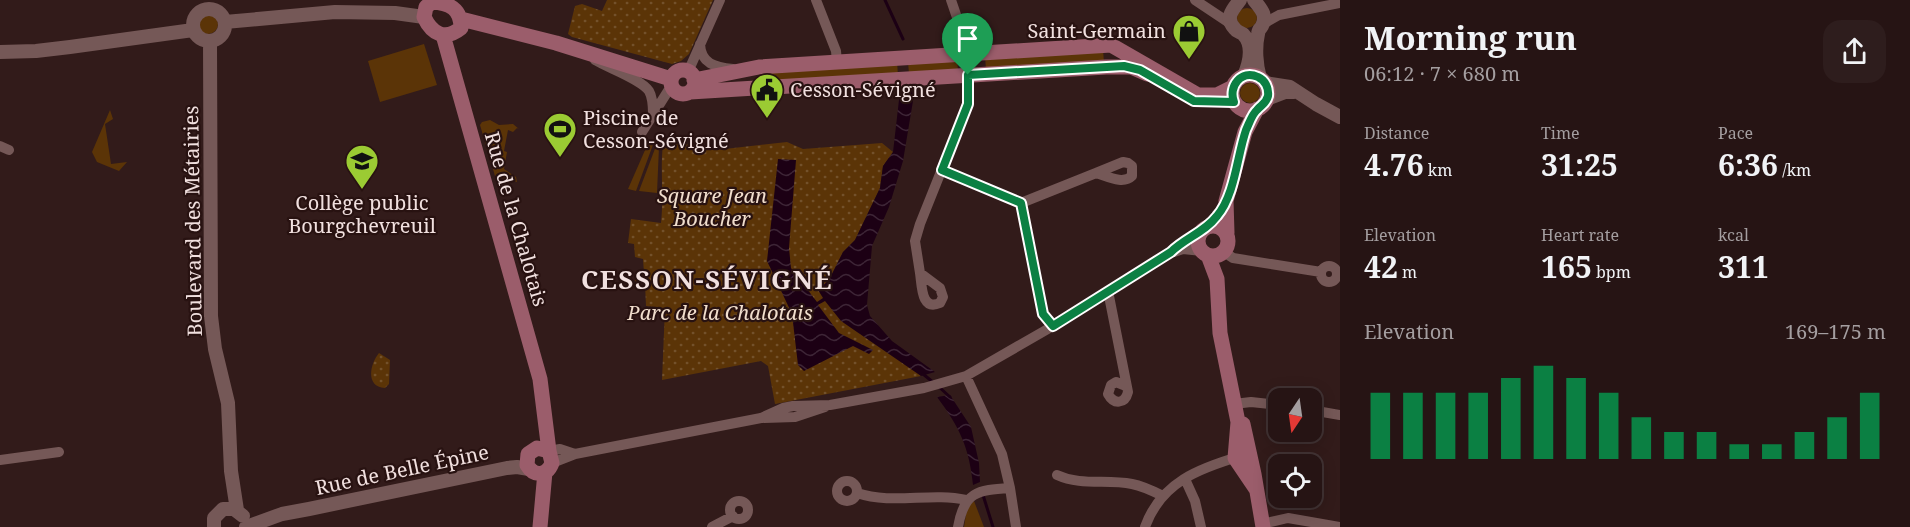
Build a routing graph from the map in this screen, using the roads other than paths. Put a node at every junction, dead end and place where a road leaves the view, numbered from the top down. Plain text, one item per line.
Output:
1 (720, 0) edge
2 (816, 0) edge
3 (951, 0) edge
4 (1195, 0) edge
5 (439, 1) edge
6 (1257, 3) edge
7 (1333, 3) edge
8 (1237, 4) edge
9 (1209, 9) junction
10 (1279, 15) junction
11 (424, 16) junction
12 (461, 19) junction
13 (225, 22) junction
14 (1231, 24) junction
15 (1260, 28) junction
16 (193, 30) junction
17 (1243, 34) junction
18 (443, 35) junction
19 (210, 42) junction
20 (700, 44) junction
21 (2, 52) edge
22 (582, 52) junction
23 (967, 53) junction
24 (837, 62) junction
25 (742, 70) junction
26 (968, 75) junction
27 (691, 81) junction
28 (672, 84) junction
29 (1246, 89) junction
30 (1299, 92) junction
31 (1262, 104) junction
32 (653, 114) junction
33 (1340, 117) edge
34 (642, 132) dead end
35 (1245, 132) junction
36 (942, 170) junction
37 (1096, 173) dead end
38 (1226, 201) junction
39 (1021, 203) junction
40 (1204, 230) junction
41 (1227, 233) junction
42 (1171, 252) junction
43 (1214, 253) junction
44 (1321, 272) dead end
45 (920, 273) dead end
46 (1108, 291) junction
47 (1053, 326) junction
48 (966, 376) junction
49 (1126, 386) dead end
50 (1238, 403) junction
51 (1268, 404) edge
52 (1322, 412) edge
53 (1340, 415) edge
54 (59, 452) dead end
55 (1242, 455) junction
56 (0, 460) edge
57 (541, 462) junction
58 (231, 471) junction
59 (1057, 475) dead end
60 (1185, 479) junction
61 (1010, 488) junction
62 (857, 494) dead end
63 (1163, 496) junction
64 (966, 500) junction
65 (239, 512) junction
66 (282, 514) junction
67 (733, 516) dead end
68 (217, 518) edge
69 (1267, 525) edge
70 (1340, 526) edge
71 (200, 527) edge
72 (245, 527) edge
73 (540, 527) edge
74 (712, 527) edge
75 (958, 527) edge
76 (1016, 527) edge
77 (1145, 527) edge
78 (1201, 527) edge

1 - 20 street
2 - 24 street
3 - 23 street
4 - 9 street
5 - 11 main road
5 - 12 main road
6 - 8 street
6 - 10 street
6 - 15 street
7 - 10 street
8 - 9 street
8 - 14 street
9 - 14 street
10 - 15 street
11 - 13 street
11 - 18 main road
12 - 18 main road
12 - 22 main road
13 - 16 street
13 - 19 street
14 - 17 street
15 - 17 street
15 - 29 street
16 - 19 street
16 - 21 street
17 - 29 street
18 - 57 main road, Rue de la Chalotais
19 - 58 street, Boulevard des Métairies
20 - 25 street
20 - 27 street
22 - 28 main road
22 - 32 street
23 - 24 main road
23 - 26 main road
23 - 29 main road
24 - 25 main road
25 - 27 main road
26 - 27 main road
26 - 29 main road
26 - 36 street
27 - 28 main road
27 - 28 main road
28 - 32 street
29 - 30 street
29 - 31 main road
29 - 31 main road
29 - 35 main road
30 - 31 street
30 - 33 street
31 - 35 main road
32 - 34 street
35 - 38 main road
36 - 39 street
36 - 45 street
37 - 39 street
38 - 40 main road
38 - 41 main road
39 - 47 street
40 - 41 main road
40 - 42 street
40 - 43 main road
41 - 43 main road
42 - 43 street
42 - 46 street
43 - 44 street
43 - 50 main road
46 - 47 street
46 - 49 street
47 - 48 street
48 - 57 street
48 - 61 street
50 - 51 street
50 - 55 main road
52 - 53 street
54 - 56 street
55 - 60 street
55 - 69 main road
57 - 66 street, Rue de Belle Épine
57 - 73 main road, Rue de la Chalotais
58 - 65 street, Boulevard des Métairies
58 - 68 street, Boulevard des Métairies
59 - 63 street
60 - 63 street
60 - 78 street
61 - 64 street
61 - 76 street
62 - 64 street
63 - 77 street
64 - 75 street
65 - 66 street, Rue de Belle Épine
65 - 68 street, Rue de Belle Épine
65 - 72 street, Boulevard des Métairies
66 - 72 street, Rue de Belle Épine
67 - 74 street
68 - 71 street
69 - 70 street

